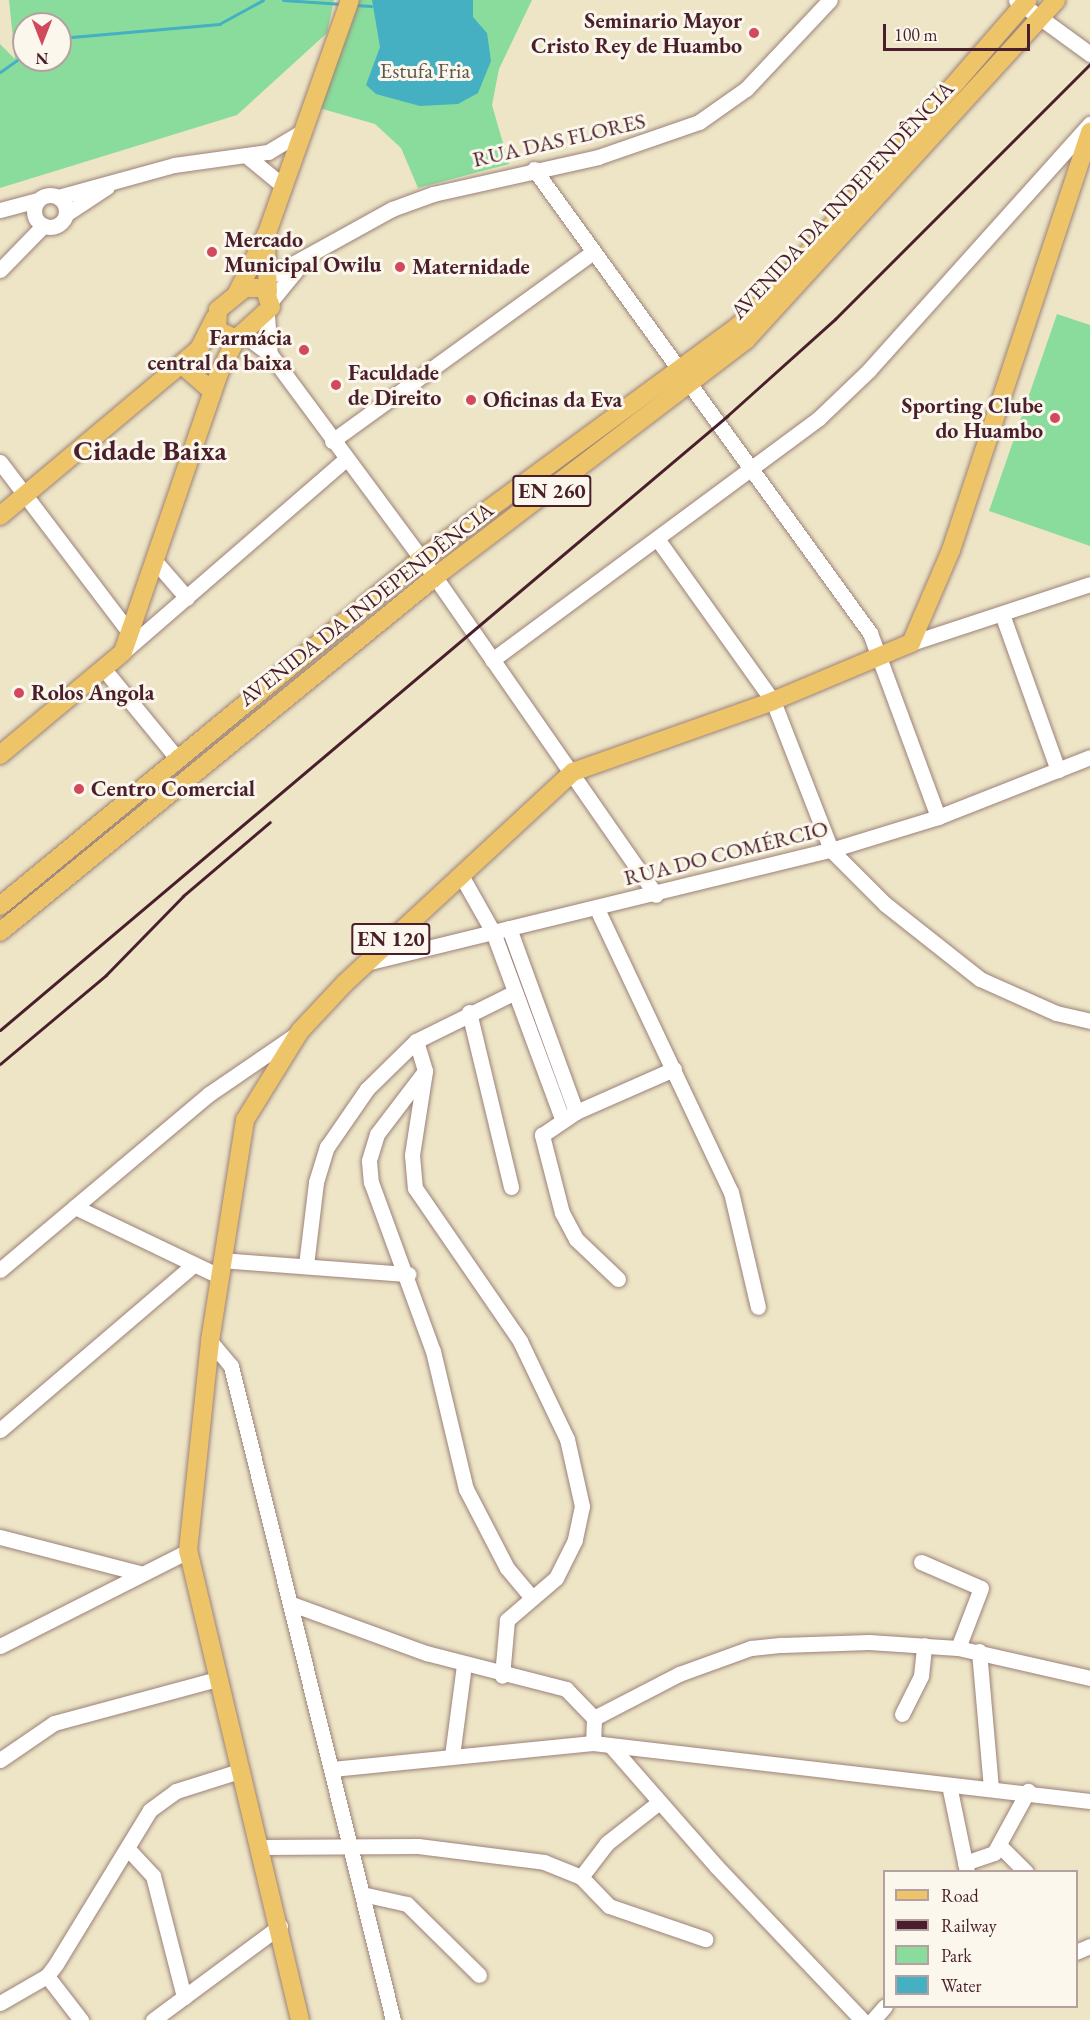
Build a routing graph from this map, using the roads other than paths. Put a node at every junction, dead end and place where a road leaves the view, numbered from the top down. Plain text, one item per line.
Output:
1 (350, 0) edge
2 (830, 0) edge
3 (1022, 2) edge
4 (1047, 7) edge
5 (1090, 54) edge
6 (1090, 124) edge
7 (303, 131) junction
8 (1090, 132) edge
9 (248, 157) junction
10 (534, 169) junction
11 (125, 176) junction
12 (282, 185) junction
13 (58, 197) junction
14 (38, 200) junction
15 (0, 210) edge
16 (66, 214) junction
17 (39, 221) junction
18 (267, 233) junction
19 (590, 254) junction
20 (302, 263) junction
21 (0, 270) edge
22 (260, 294) junction
23 (215, 318) junction
24 (239, 336) junction
25 (270, 354) junction
26 (181, 364) junction
27 (677, 372) junction
28 (690, 388) junction
29 (212, 391) junction
30 (332, 441) junction
31 (346, 459) junction
32 (0, 462) edge
33 (752, 468) junction
34 (546, 471) junction
35 (559, 486) junction
36 (25, 495) junction
37 (0, 516) edge
38 (658, 540) junction
39 (421, 559) junction
40 (154, 560) junction
41 (435, 577) junction
42 (1090, 584) edge
43 (188, 598) junction
44 (1002, 614) junction
45 (129, 632) junction
46 (318, 642) junction
47 (911, 643) junction
48 (123, 652) junction
49 (303, 654) junction
50 (333, 659) junction
51 (883, 659) junction
52 (492, 660) junction
53 (103, 668) junction
54 (318, 671) junction
55 (773, 701) junction
56 (0, 755) edge
57 (1090, 757) edge
58 (177, 758) junction
59 (1058, 770) junction
60 (573, 772) junction
61 (938, 817) junction
62 (70, 848) junction
63 (831, 850) junction
64 (83, 862) junction
65 (462, 877) junction
66 (656, 895) junction
67 (0, 906) edge
68 (597, 909) junction
69 (509, 928) junction
70 (0, 932) edge
71 (493, 932) junction
72 (364, 964) junction
73 (515, 992) junction
74 (469, 1012) junction
75 (1090, 1021) edge
76 (300, 1031) junction
77 (416, 1041) junction
78 (674, 1069) junction
79 (425, 1071) junction
80 (569, 1116) junction
81 (511, 1187) dead end
82 (75, 1207) junction
83 (193, 1265) junction
84 (306, 1265) junction
85 (220, 1268) junction
86 (0, 1270) edge
87 (408, 1274) junction
88 (618, 1279) dead end
89 (758, 1307) dead end
90 (210, 1341) junction
91 (0, 1430) edge
92 (0, 1536) edge
93 (188, 1551) junction
94 (921, 1562) dead end
95 (139, 1573) junction
96 (532, 1598) junction
97 (292, 1604) junction
98 (924, 1645) junction
99 (0, 1646) edge
100 (958, 1648) junction
101 (979, 1651) junction
102 (464, 1665) junction
103 (502, 1676) junction
104 (1090, 1678) edge
105 (217, 1679) junction
106 (902, 1714) dead end
107 (594, 1718) junction
108 (593, 1743) junction
109 (611, 1746) junction
110 (452, 1756) junction
111 (0, 1760) edge
112 (332, 1768) junction
113 (239, 1771) junction
114 (950, 1785) junction
115 (991, 1788) junction
116 (1028, 1791) junction
117 (1090, 1801) edge
118 (658, 1803) junction
119 (351, 1845) junction
120 (999, 1845) junction
121 (259, 1847) junction
122 (128, 1850) junction
123 (966, 1867) edge
124 (1024, 1870) edge
125 (581, 1876) junction
126 (362, 1894) junction
127 (280, 1926) junction
128 (705, 1939) dead end
129 (478, 1975) dead end
130 (46, 1976) junction
131 (184, 1997) junction
132 (0, 2003) edge
133 (884, 2008) edge
134 (77, 2019) edge
135 (153, 2020) edge
136 (300, 2020) edge
137 (393, 2020) edge
138 (862, 2020) edge
139 (873, 2020) edge

1 - 7 main road
2 - 10 street, RUA DAS FLORES
3 - 4 street
3 - 27 main road, AVENIDA DA INDEPENDÊNCIA / EN 260
4 - 5 street
4 - 28 main road, AVENIDA DA INDEPENDÊNCIA / EN 260
6 - 33 street
7 - 9 street
7 - 12 main road
8 - 47 main road
9 - 11 street
9 - 12 street
10 - 19 street
10 - 20 street, RUA DAS FLORES
11 - 13 street
11 - 16 street
12 - 18 main road
13 - 14 street
13 - 16 street
14 - 15 street
14 - 17 street
15 - 17 street
16 - 17 street
17 - 21 street
18 - 22 main road
18 - 22 main road
19 - 27 street
19 - 30 street
20 - 22 street, RUA DAS FLORES
20 - 22 street, RUA DAS FLORES
22 - 23 main road
22 - 24 main road
22 - 25 street
23 - 24 main road
23 - 26 main road
24 - 25 street
24 - 29 main road
25 - 30 street
26 - 29 main road
26 - 36 main road
27 - 28 street
27 - 34 main road, AVENIDA DA INDEPENDÊNCIA / EN 260
28 - 33 street
28 - 35 main road, AVENIDA DA INDEPENDÊNCIA / EN 260
29 - 40 main road
30 - 31 street
31 - 39 street
31 - 43 street
32 - 36 street
33 - 38 street
33 - 51 street
34 - 35 main road
34 - 39 main road, AVENIDA DA INDEPENDÊNCIA / EN 260
35 - 41 main road, AVENIDA DA INDEPENDÊNCIA / EN 260
36 - 37 main road
36 - 45 street
38 - 52 street
38 - 55 street
39 - 41 street
39 - 46 main road, AVENIDA DA INDEPENDÊNCIA / EN 260
40 - 43 street
40 - 45 main road
41 - 50 main road, AVENIDA DA INDEPENDÊNCIA / EN 260
41 - 52 street
42 - 44 street
43 - 48 street
44 - 47 street
44 - 59 street
45 - 48 main road
46 - 49 main road, AVENIDA DA INDEPENDÊNCIA / EN 260
46 - 50 main road
47 - 51 main road, EN 120
48 - 53 main road
49 - 54 main road
49 - 58 main road, AVENIDA DA INDEPENDÊNCIA / EN 260
50 - 54 main road, AVENIDA DA INDEPENDÊNCIA / EN 260
51 - 55 main road, EN 120
51 - 61 street
52 - 60 street
53 - 56 main road
53 - 58 street
54 - 64 main road, AVENIDA DA INDEPENDÊNCIA / EN 260
55 - 60 main road, EN 120
55 - 63 street
57 - 59 street, RUA DO COMÉRCIO
58 - 62 main road, AVENIDA DA INDEPENDÊNCIA / EN 260
59 - 61 street, RUA DO COMÉRCIO
60 - 65 main road, EN 120
60 - 66 street
61 - 63 street, RUA DO COMÉRCIO
62 - 64 main road
62 - 67 main road, AVENIDA DA INDEPENDÊNCIA / EN 260
63 - 66 street, RUA DO COMÉRCIO
63 - 75 street
64 - 70 main road, AVENIDA DA INDEPENDÊNCIA / EN 260
65 - 71 street
65 - 72 main road, EN 120
66 - 68 street, RUA DO COMÉRCIO
68 - 69 street, RUA DO COMÉRCIO
68 - 78 street
69 - 71 street, RUA DO COMÉRCIO
69 - 80 street
71 - 72 street, RUA DO COMÉRCIO
71 - 73 street
72 - 76 main road, EN 120
73 - 74 street
73 - 80 street
74 - 77 street
74 - 81 street
76 - 82 street
76 - 85 main road, EN 120
77 - 79 street
77 - 84 street
78 - 80 street
78 - 89 street
79 - 87 street
79 - 96 street
80 - 88 street
82 - 83 street
82 - 86 street
83 - 85 street
83 - 91 street
84 - 85 street
84 - 87 street
85 - 90 main road, EN 120
87 - 96 street
90 - 93 main road, EN 120
90 - 97 street
92 - 95 street
93 - 95 street
93 - 105 main road, EN 120
94 - 100 street
95 - 99 street
96 - 103 street
97 - 102 street
97 - 112 street
98 - 100 street
98 - 106 street
98 - 107 street
100 - 101 street
101 - 104 street
101 - 115 street
102 - 103 street
102 - 110 street
103 - 107 street
105 - 111 street
105 - 113 main road, EN 120
107 - 108 street
108 - 109 street
108 - 110 street
109 - 114 street
109 - 118 street
110 - 112 street
112 - 119 street
113 - 121 main road, EN 120
113 - 122 street
114 - 115 street
114 - 123 street
115 - 116 street
116 - 117 street
116 - 120 street
118 - 125 street
118 - 138 street
119 - 121 street
119 - 125 street
119 - 126 street
120 - 123 street
120 - 124 street
121 - 127 main road, EN 120
122 - 130 street
122 - 131 street
125 - 128 street
126 - 129 street
126 - 137 street
127 - 131 street
127 - 136 main road, EN 120
130 - 132 street
130 - 134 street
131 - 135 street
133 - 139 street

